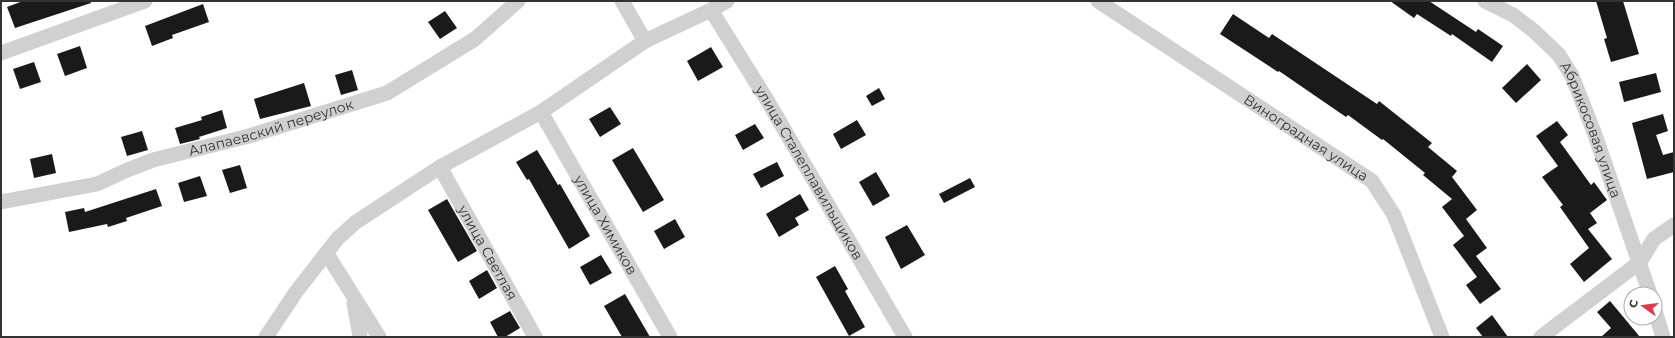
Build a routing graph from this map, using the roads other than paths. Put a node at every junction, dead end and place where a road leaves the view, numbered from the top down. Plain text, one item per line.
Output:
1 (145, 1) edge
2 (518, 1) edge
3 (622, 1) edge
4 (727, 1) edge
5 (1098, 1) edge
6 (1485, 1) edge
7 (711, 10) junction
8 (645, 41) junction
9 (1, 52) edge
10 (541, 112) junction
11 (440, 167) junction
12 (1, 202) edge
13 (1674, 225) edge
14 (327, 254) junction
15 (1640, 262) junction
16 (1648, 286) edge
17 (352, 294) junction
18 (1659, 326) edge
19 (266, 337) edge
20 (360, 337) edge
21 (379, 337) edge
22 (535, 337) edge
23 (670, 337) edge
24 (905, 337) edge
25 (1442, 337) edge
26 (1541, 337) edge
27 (1663, 337) edge

1 - 9 street
2 - 12 street, Алапаевский переулок
3 - 8 street
4 - 7 street
5 - 25 street, Виноградная улица
6 - 15 street, Абрикосовая улица
7 - 8 street
7 - 24 street, улица Сталеплавильщиков
8 - 10 street
10 - 11 street
10 - 23 street, улица Химиков
11 - 14 street
11 - 22 street, улица Светлая
13 - 15 street
14 - 17 street
14 - 19 street
15 - 16 street, Абрикосовая улица
15 - 26 street
17 - 20 street
17 - 21 street
18 - 27 street

